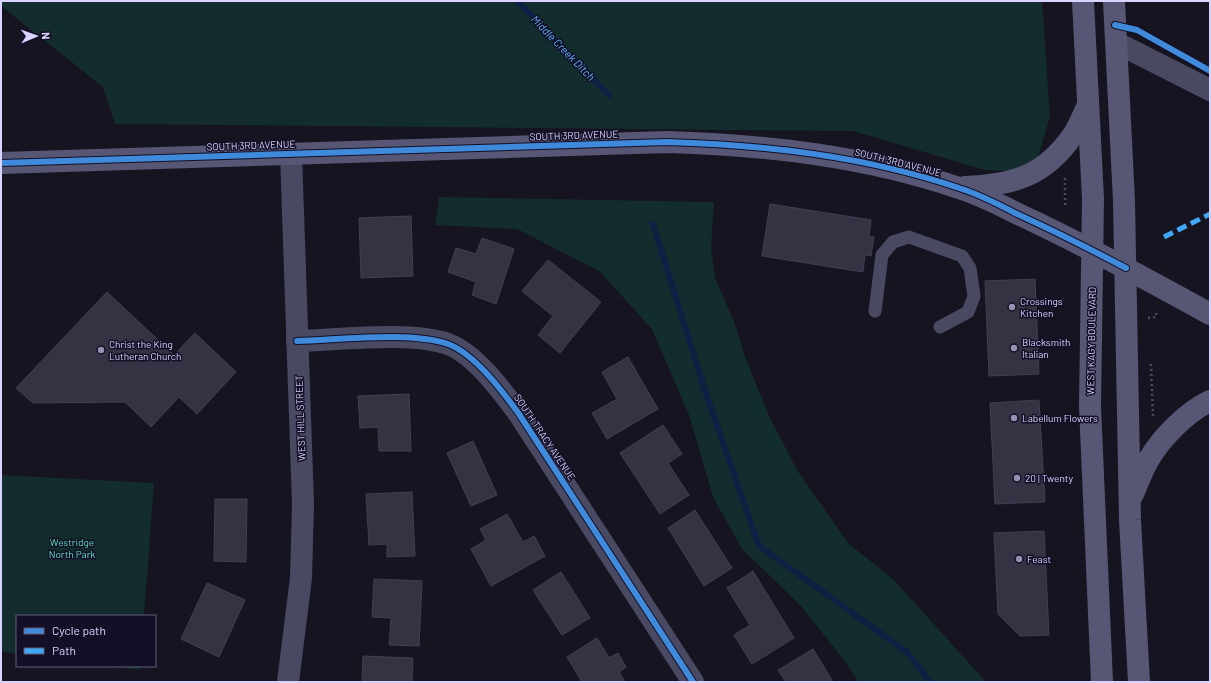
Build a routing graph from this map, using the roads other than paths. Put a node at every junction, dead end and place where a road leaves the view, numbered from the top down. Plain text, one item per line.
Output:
1 (1083, 1) edge
2 (1114, 1) edge
3 (1117, 44) junction
4 (1210, 90) edge
5 (1089, 102) junction
6 (290, 154) junction
7 (1, 162) edge
8 (959, 188) junction
9 (1092, 250) junction
10 (1126, 268) junction
11 (875, 311) dead end
12 (1210, 314) edge
13 (940, 327) dead end
14 (297, 341) junction
15 (1210, 401) edge
16 (1130, 503) junction
17 (288, 682) edge
18 (693, 682) edge
19 (1102, 682) edge
20 (1139, 682) edge

1 - 5 main road, WEST KAGY BOULEVARD
2 - 3 main road
3 - 4 street
3 - 10 main road
5 - 8 main road
5 - 9 main road, WEST KAGY BOULEVARD
6 - 7 main road, SOUTH 3RD AVENUE
6 - 8 main road, SOUTH 3RD AVENUE
6 - 14 street, WEST HILL STREET
8 - 9 main road, SOUTH 3RD AVENUE
9 - 10 main road, SOUTH 3RD AVENUE
9 - 19 main road, WEST KAGY BOULEVARD
10 - 12 main road, SOUTH 3RD AVENUE
10 - 16 main road
11 - 13 lane
14 - 17 street, WEST HILL STREET
14 - 18 street, SOUTH TRACY AVENUE
15 - 16 main road
16 - 20 main road

